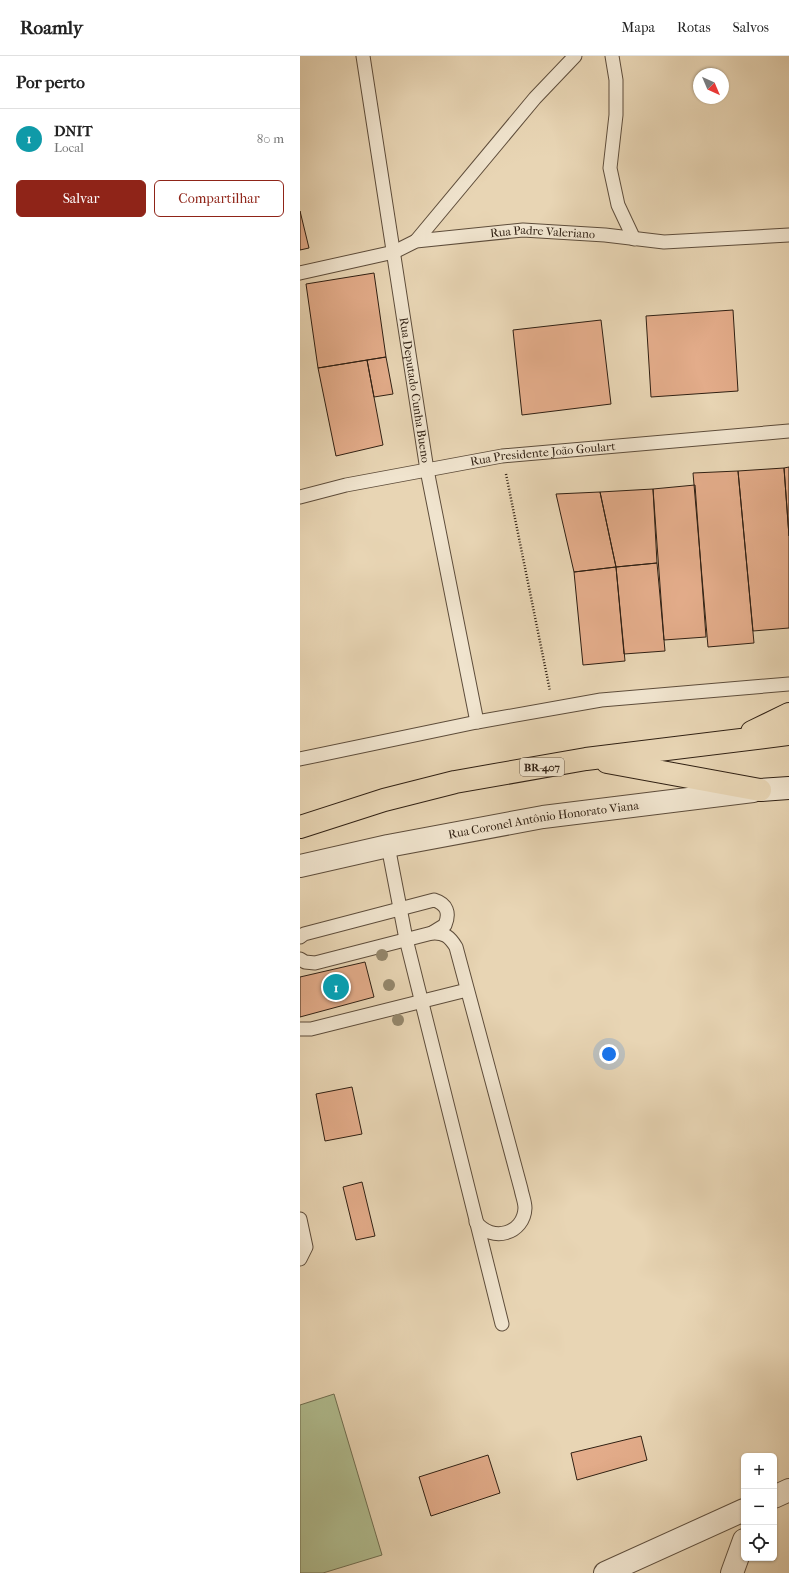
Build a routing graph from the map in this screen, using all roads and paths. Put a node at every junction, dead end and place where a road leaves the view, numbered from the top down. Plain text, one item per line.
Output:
1 (363, 56) edge
2 (575, 56) edge
3 (612, 56) edge
4 (789, 235) edge
5 (634, 239) junction
6 (416, 241) junction
7 (394, 252) junction
8 (300, 273) edge
9 (789, 431) edge
10 (502, 456) junction
11 (427, 470) junction
12 (300, 497) edge
13 (789, 684) edge
14 (553, 708) junction
15 (789, 714) edge
16 (477, 722) junction
17 (789, 734) edge
18 (738, 739) junction
19 (586, 759) junction
20 (300, 760) edge
21 (789, 788) edge
22 (760, 790) junction
23 (300, 827) edge
24 (388, 846) junction
25 (300, 866) edge
26 (400, 909) junction
27 (432, 933) junction
28 (300, 936) edge
29 (406, 939) junction
30 (300, 959) edge
31 (315, 963) junction
32 (300, 967) edge
33 (467, 990) junction
34 (421, 1002) junction
35 (300, 1029) edge
36 (300, 1219) edge
37 (476, 1222) junction
38 (300, 1259) edge
39 (502, 1324) dead end
40 (789, 1490) edge
41 (777, 1496) edge
42 (741, 1511) edge
43 (741, 1548) edge
44 (605, 1573) edge
45 (732, 1573) edge

1 - 7 lane, Rua Deputado Cunha Bueno
2 - 6 lane
3 - 5 lane
4 - 5 lane, Rua Padre Valeriano
5 - 6 lane, Rua Padre Valeriano
6 - 7 lane, Rua Padre Valeriano
7 - 8 lane, Rua Padre Valeriano
7 - 11 lane, Rua Deputado Cunha Bueno
9 - 10 lane, Rua Presidente João Goulart
10 - 11 lane, Rua Presidente João Goulart
10 - 14 path
11 - 12 lane, Rua Presidente João Goulart
11 - 16 lane, Rua Deputado Cunha Bueno
13 - 14 lane
14 - 16 lane
15 - 18 highway, BR-407
16 - 20 lane
17 - 18 highway, BR-407
18 - 19 highway, BR-407
19 - 22 highway
19 - 23 highway, BR-407
21 - 22 street, Rua Coronel Antônio Honorato Viana
22 - 24 street, Rua Coronel Antônio Honorato Viana
24 - 25 street, Rua Coronel Antônio Honorato Viana
24 - 26 lane
26 - 27 lane
26 - 28 lane
26 - 29 lane
27 - 29 lane
27 - 33 lane
29 - 31 lane
29 - 34 lane
30 - 31 lane
31 - 32 lane
33 - 34 lane
33 - 37 lane
34 - 35 lane
34 - 37 lane
36 - 38 lane
37 - 39 lane
40 - 41 street
42 - 44 street
43 - 45 street

